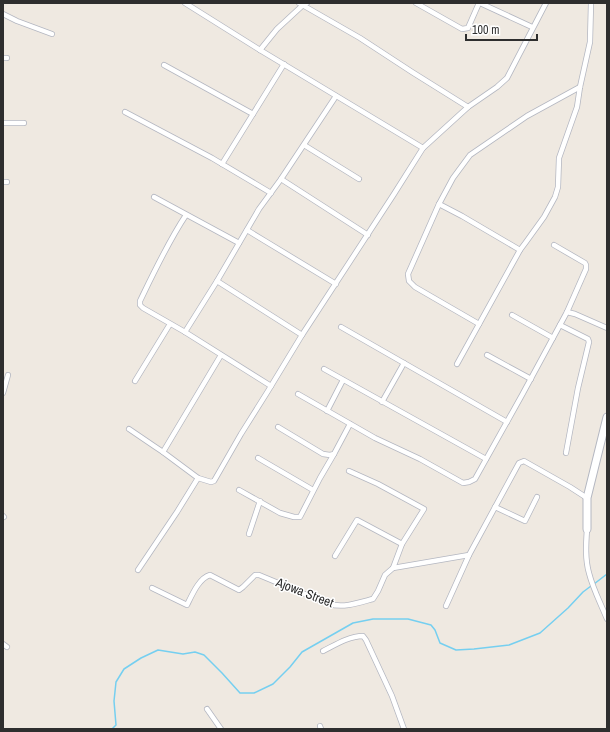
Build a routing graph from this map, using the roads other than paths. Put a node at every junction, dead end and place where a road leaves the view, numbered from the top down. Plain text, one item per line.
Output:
1 (185, 3) edge
2 (416, 3) edge
3 (480, 3) edge
4 (546, 3) edge
5 (591, 3) edge
6 (303, 4) edge
7 (3, 14) edge
8 (532, 27) junction
9 (52, 34) dead end
10 (260, 50) junction
11 (164, 64) dead end
12 (284, 64) junction
13 (580, 87) junction
14 (336, 96) junction
15 (468, 107) junction
16 (125, 112) dead end
17 (253, 114) junction
18 (3, 123) edge
19 (24, 123) dead end
20 (304, 145) junction
21 (423, 148) junction
22 (222, 164) junction
23 (281, 179) junction
24 (359, 179) dead end
25 (271, 193) junction
26 (154, 197) dead end
27 (439, 204) junction
28 (186, 215) junction
29 (247, 230) junction
30 (368, 235) junction
31 (239, 243) junction
32 (554, 245) dead end
33 (520, 250) junction
34 (217, 281) junction
35 (336, 284) junction
36 (567, 312) junction
37 (512, 315) dead end
38 (170, 324) junction
39 (479, 324) junction
40 (560, 325) junction
41 (341, 327) dead end
42 (607, 328) edge
43 (185, 332) junction
44 (302, 336) junction
45 (553, 338) junction
46 (221, 355) junction
47 (487, 355) dead end
48 (404, 363) junction
49 (457, 364) dead end
50 (324, 369) dead end
51 (8, 375) dead end
52 (531, 379) junction
53 (343, 380) junction
54 (135, 381) dead end
55 (271, 386) junction
56 (3, 393) edge
57 (298, 394) dead end
58 (382, 402) junction
59 (327, 410) junction
60 (607, 417) edge
61 (507, 422) junction
62 (350, 424) junction
63 (278, 427) dead end
64 (129, 429) dead end
65 (163, 452) junction
66 (566, 453) dead end
67 (334, 454) junction
68 (258, 458) dead end
69 (486, 459) junction
70 (349, 471) dead end
71 (198, 478) junction
72 (239, 490) dead end
73 (314, 490) junction
74 (537, 497) dead end
75 (588, 498) junction
76 (260, 501) junction
77 (495, 506) junction
78 (587, 529) joint
79 (249, 534) dead end
80 (402, 544) junction
81 (469, 555) junction
82 (335, 556) dead end
83 (392, 568) junction
84 (138, 570) dead end
85 (152, 588) dead end
86 (446, 606) dead end
87 (607, 619) edge
88 (323, 651) dead end
89 (207, 708) dead end
90 (221, 729) edge
91 (404, 729) edge

1 - 10 street
2 - 3 street
3 - 8 street
4 - 8 street
5 - 13 street
6 - 10 street
6 - 15 street
7 - 9 street
8 - 15 street
10 - 12 street
11 - 17 street
12 - 14 street
12 - 17 street
13 - 27 street
13 - 33 street
14 - 20 street
14 - 21 street
15 - 21 street
16 - 22 street
17 - 22 street
18 - 19 street
20 - 23 street
20 - 24 street
21 - 30 street
22 - 25 street
23 - 25 street
23 - 30 street
25 - 29 street
26 - 28 street
27 - 33 street
27 - 39 street
28 - 31 street
28 - 38 street
29 - 31 street
29 - 35 street
30 - 35 street
31 - 34 street
32 - 36 street
33 - 39 street
34 - 43 street
34 - 44 street
35 - 44 street
36 - 40 street
36 - 42 street
37 - 45 street
38 - 43 street
38 - 54 street
39 - 49 street
40 - 45 street
40 - 66 street
41 - 48 street
43 - 46 street
44 - 55 street
45 - 52 street
46 - 55 street
46 - 65 street
47 - 52 street
48 - 58 street
48 - 61 street
50 - 53 street
51 - 56 street
52 - 61 street
53 - 58 street
53 - 59 street
55 - 71 street
57 - 59 street
58 - 69 street
59 - 62 street
60 - 75 street
61 - 69 street
62 - 67 street
62 - 69 street
63 - 67 street
64 - 65 street
65 - 71 street
67 - 73 street
68 - 73 street
70 - 80 street
71 - 84 street
72 - 76 street
73 - 76 street
74 - 77 street
75 - 77 street
75 - 78 street
76 - 79 street
77 - 81 street
78 - 87 street
80 - 82 street
80 - 83 street
81 - 83 street
81 - 86 street
83 - 85 street, Ajowa Street
88 - 91 street
89 - 90 street

